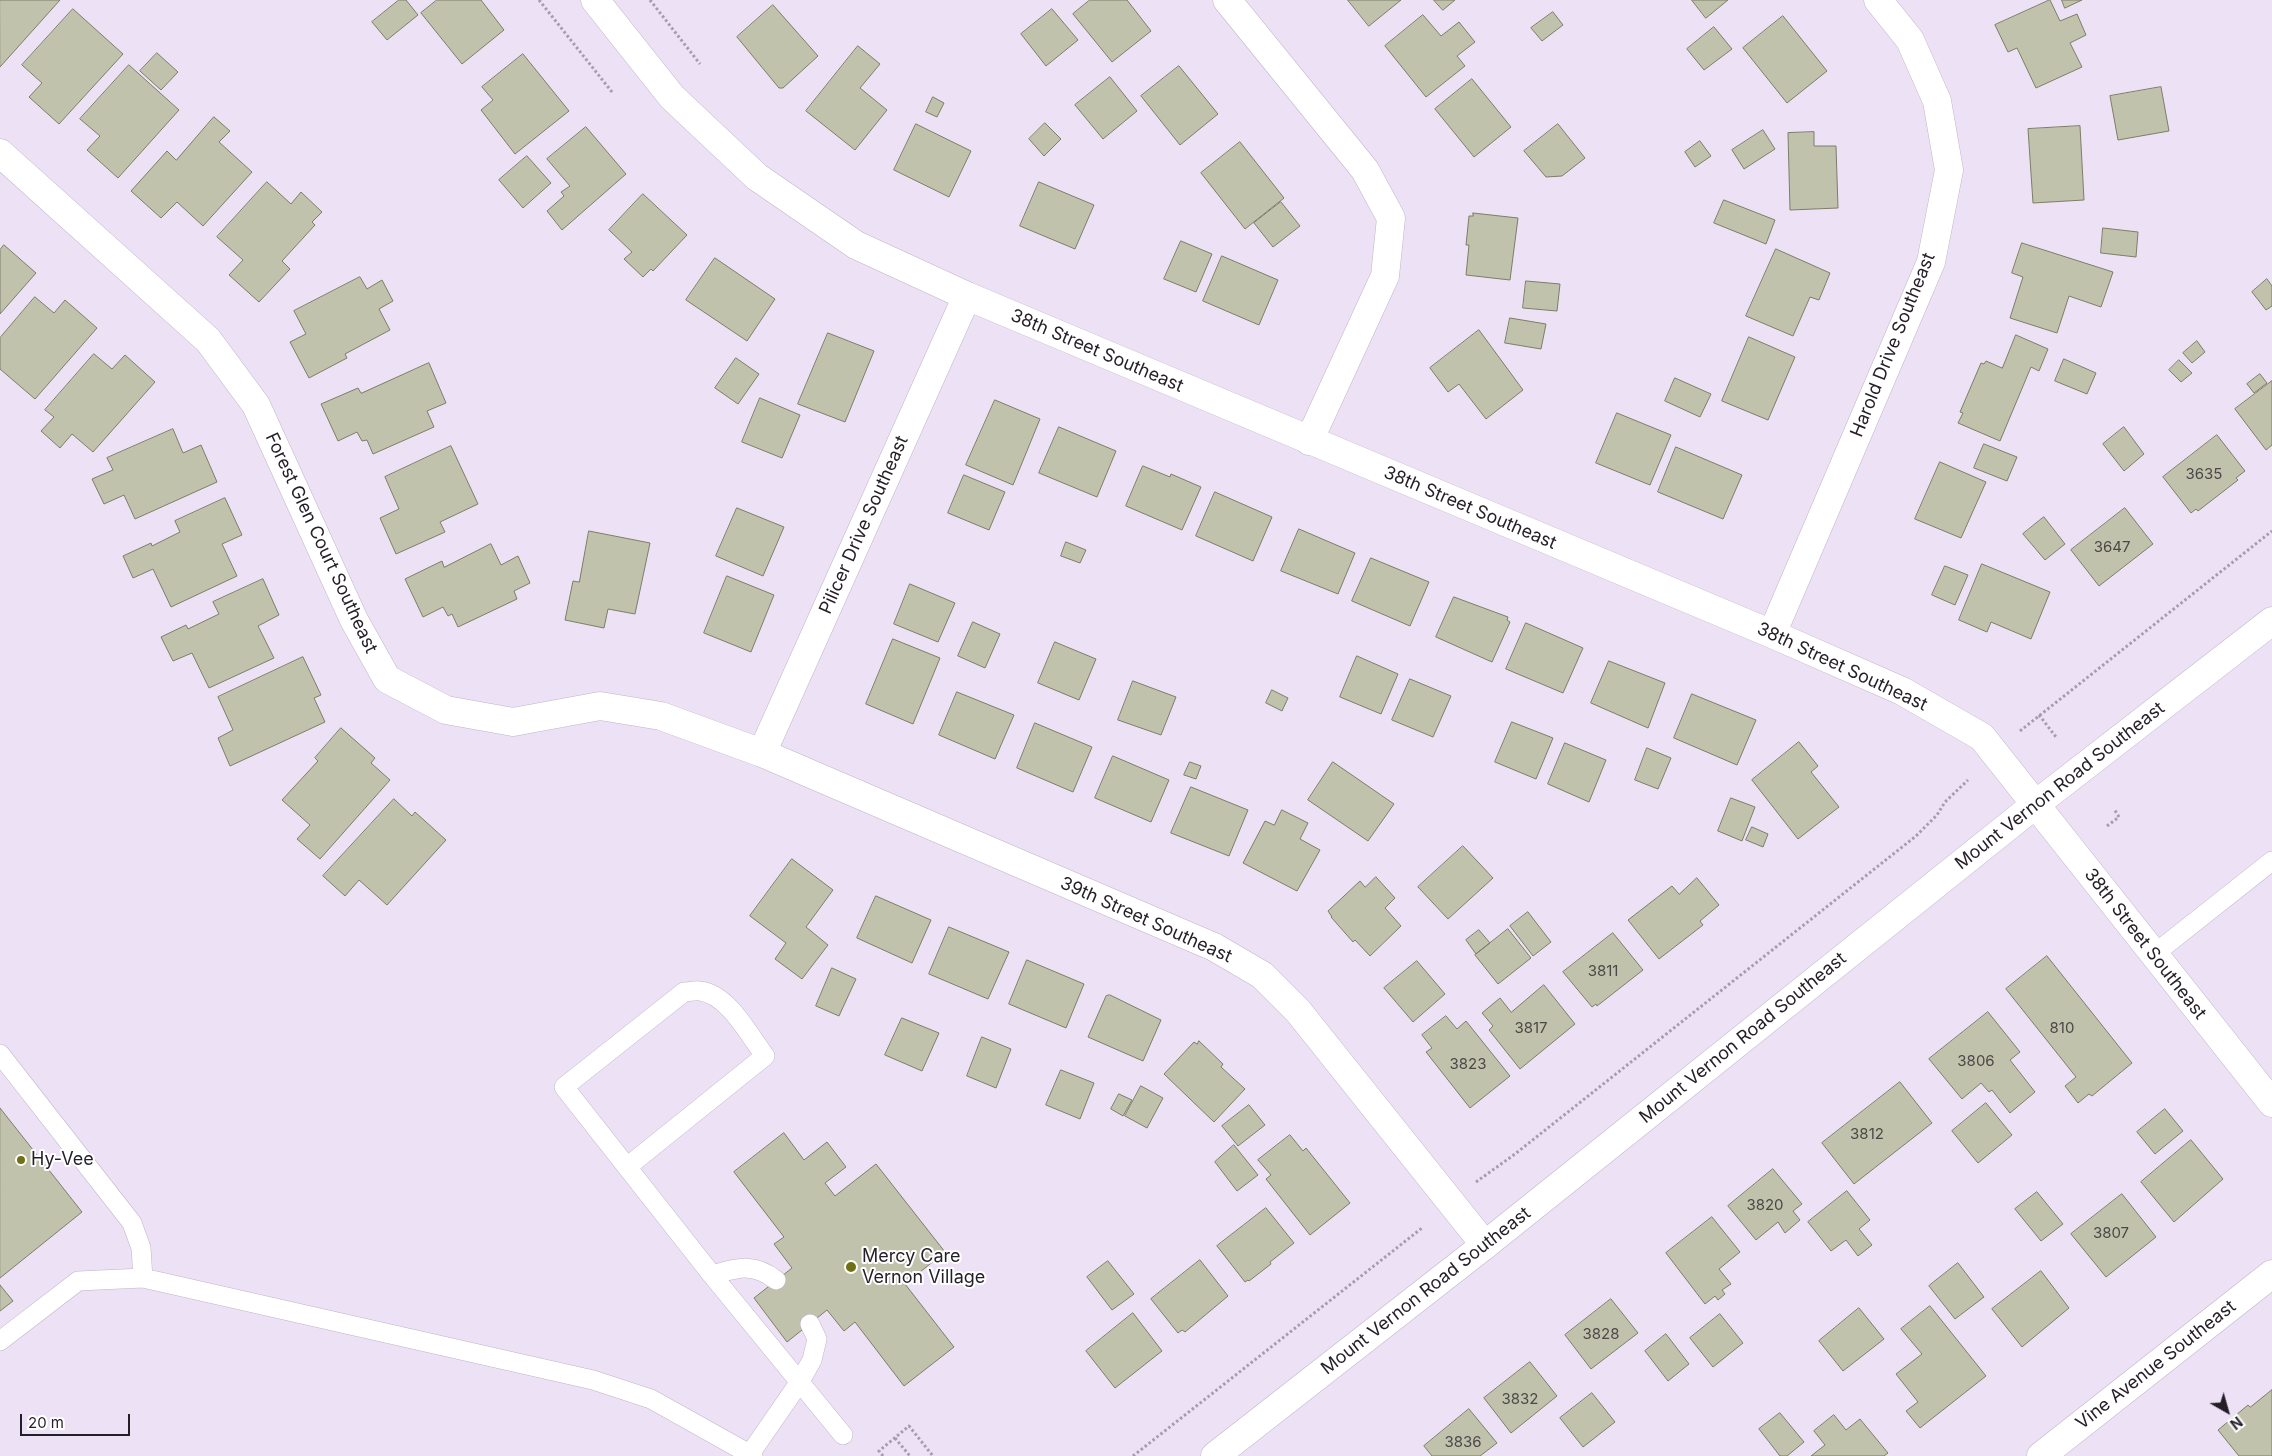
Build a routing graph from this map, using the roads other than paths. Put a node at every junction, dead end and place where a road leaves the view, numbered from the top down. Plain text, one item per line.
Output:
1 (595, 0) edge
2 (1226, 0) edge
3 (1878, 0) edge
4 (0, 153) edge
5 (967, 296) junction
6 (1309, 441) junction
7 (2272, 621) edge
8 (1772, 634) junction
9 (762, 753) junction
10 (2036, 804) junction
11 (2272, 861) edge
12 (2153, 955) junction
13 (0, 1054) edge
14 (2272, 1103) edge
15 (627, 1167) junction
16 (1485, 1245) junction
17 (2272, 1274) edge
18 (712, 1275) junction
19 (143, 1278) junction
20 (776, 1280) dead end
21 (810, 1324) dead end
22 (0, 1341) edge
23 (799, 1383) junction
24 (843, 1435) dead end
25 (751, 1455) edge
26 (1215, 1456) edge
27 (2041, 1456) edge

1 - 5 street, 38th Street Southeast
2 - 6 street
3 - 8 street, Harold Drive Southeast
4 - 9 street, Forest Glen Court Southeast
5 - 6 street, 38th Street Southeast
5 - 9 street, Pilicer Drive Southeast
6 - 8 street, 38th Street Southeast
7 - 10 street, Mount Vernon Road Southeast
8 - 10 street, 38th Street Southeast
9 - 16 street, 39th Street Southeast
10 - 12 street, 38th Street Southeast
10 - 16 street, Mount Vernon Road Southeast
11 - 12 lane
12 - 14 street, 38th Street Southeast
13 - 19 lane
15 - 15 lane
15 - 18 lane
16 - 26 street, Mount Vernon Road Southeast
17 - 27 street, Vine Avenue Southeast
18 - 20 lane
18 - 23 lane
19 - 22 lane
19 - 25 lane
21 - 23 lane
23 - 24 lane
23 - 25 lane

